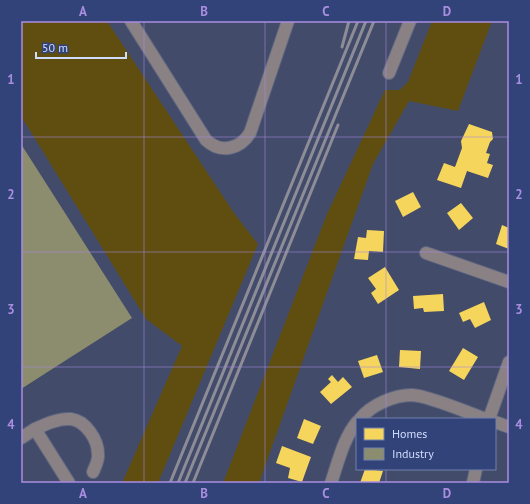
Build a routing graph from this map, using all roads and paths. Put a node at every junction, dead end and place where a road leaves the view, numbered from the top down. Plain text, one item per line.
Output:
1 (131, 21) edge
2 (288, 21) edge
3 (410, 21) edge
4 (389, 73) dead end
5 (426, 254) dead end
6 (509, 282) edge
7 (509, 362) edge
8 (361, 418) edge
9 (485, 418) edge
10 (488, 418) edge
11 (496, 422) edge
12 (356, 423) edge
13 (509, 427) edge
14 (35, 429) junction
15 (21, 438) edge
16 (476, 470) edge
17 (93, 472) dead end
18 (69, 483) edge
19 (331, 483) edge
20 (473, 483) edge

1 - 2 street
3 - 4 street
5 - 6 street
7 - 10 street
8 - 9 street
11 - 13 street
12 - 19 street
14 - 15 street
14 - 17 street
14 - 18 street
16 - 20 street

